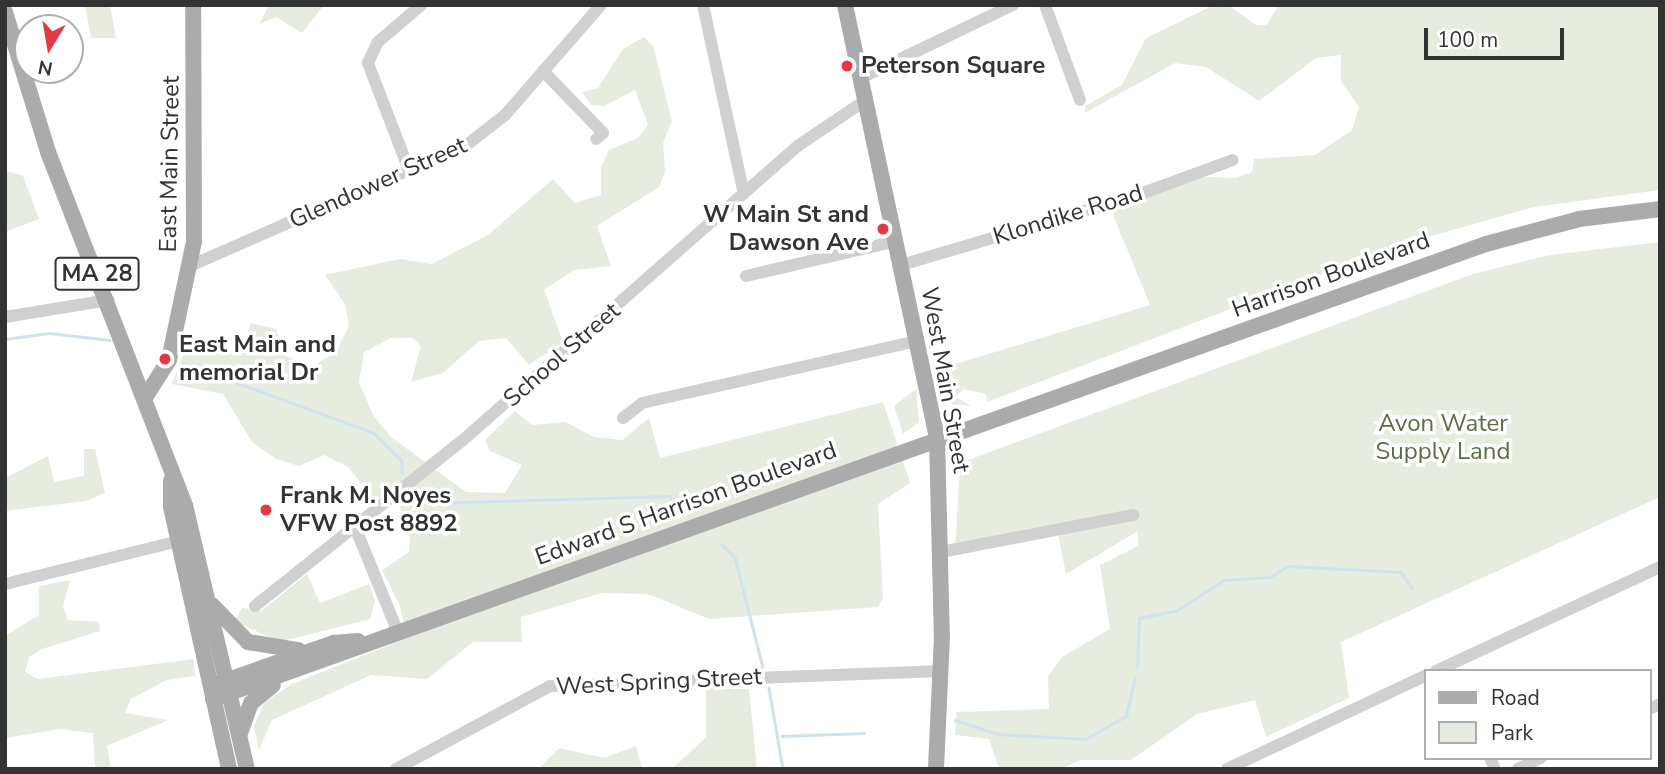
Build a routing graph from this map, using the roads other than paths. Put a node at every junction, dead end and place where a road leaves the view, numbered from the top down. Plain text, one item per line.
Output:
1 (192, 5) edge
2 (421, 5) edge
3 (601, 5) edge
4 (703, 5) edge
5 (845, 5) edge
6 (1013, 5) edge
7 (1045, 5) edge
8 (5, 12) edge
9 (543, 71) junction
10 (861, 78) junction
11 (866, 100) junction
12 (1080, 100) dead end
13 (596, 139) dead end
14 (1233, 160) dead end
15 (409, 170) junction
16 (744, 194) junction
17 (1660, 209) edge
18 (896, 241) junction
19 (901, 265) junction
20 (190, 266) junction
21 (746, 276) dead end
22 (109, 300) junction
23 (5, 317) edge
24 (917, 341) junction
25 (146, 396) junction
26 (1023, 408) joint
27 (623, 418) dead end
28 (937, 438) junction
29 (171, 479) junction
30 (1133, 515) dead end
31 (355, 527) junction
32 (179, 541) junction
33 (941, 552) junction
34 (1660, 567) edge
35 (5, 584) edge
36 (209, 601) junction
37 (255, 606) dead end
38 (397, 630) junction
39 (364, 641) junction
40 (334, 643) junction
41 (1443, 669) edge
42 (299, 670) junction
43 (942, 671) junction
44 (1424, 676) edge
45 (220, 690) junction
46 (239, 739) junction
47 (1537, 760) edge
48 (229, 769) edge
49 (247, 769) edge
50 (396, 769) edge
51 (936, 769) edge
52 (1227, 769) edge
53 (1518, 769) edge

1 - 20 main road, East Main Street
2 - 15 street
3 - 9 street, Glendower Street
4 - 16 street
5 - 10 main road, West Main Street
6 - 10 street
7 - 12 street
8 - 22 main road, MA 28
9 - 13 street
9 - 15 street, Glendower Street
10 - 11 main road, West Main Street
11 - 16 street, School Street
11 - 18 main road, West Main Street
14 - 19 street, Klondike Road
15 - 20 street, Glendower Street
16 - 31 street, School Street
17 - 26 main road, Harrison Boulevard
18 - 19 main road, West Main Street
18 - 21 street
19 - 24 main road, West Main Street
20 - 25 main road, East Main Street
22 - 23 street
22 - 25 main road, MA 28
24 - 27 street
24 - 28 main road, West Main Street
25 - 29 main road, MA 28
26 - 28 main road, Edward S Harrison Boulevard
28 - 33 main road, West Main Street
28 - 38 main road, Edward S Harrison Boulevard
29 - 32 main road, MA 28
29 - 36 main road, MA 28
30 - 33 street
31 - 37 street, School Street
31 - 38 street
32 - 35 street
32 - 45 main road, MA 28
33 - 43 main road, West Main Street
34 - 41 street
36 - 40 main road
36 - 45 main road, MA 28
38 - 39 main road, Edward S Harrison Boulevard
39 - 40 main road, Edward S Harrison Boulevard
39 - 42 main road, Edward S Harrison Boulevard
40 - 45 main road, Edward S Harrison Boulevard
42 - 45 main road, Edward S Harrison Boulevard
42 - 46 main road
43 - 50 street, West Spring Street
43 - 51 main road, West Main Street
44 - 52 street
45 - 46 main road, MA 28
45 - 48 main road, MA 28
46 - 49 main road, MA 28
47 - 53 street

